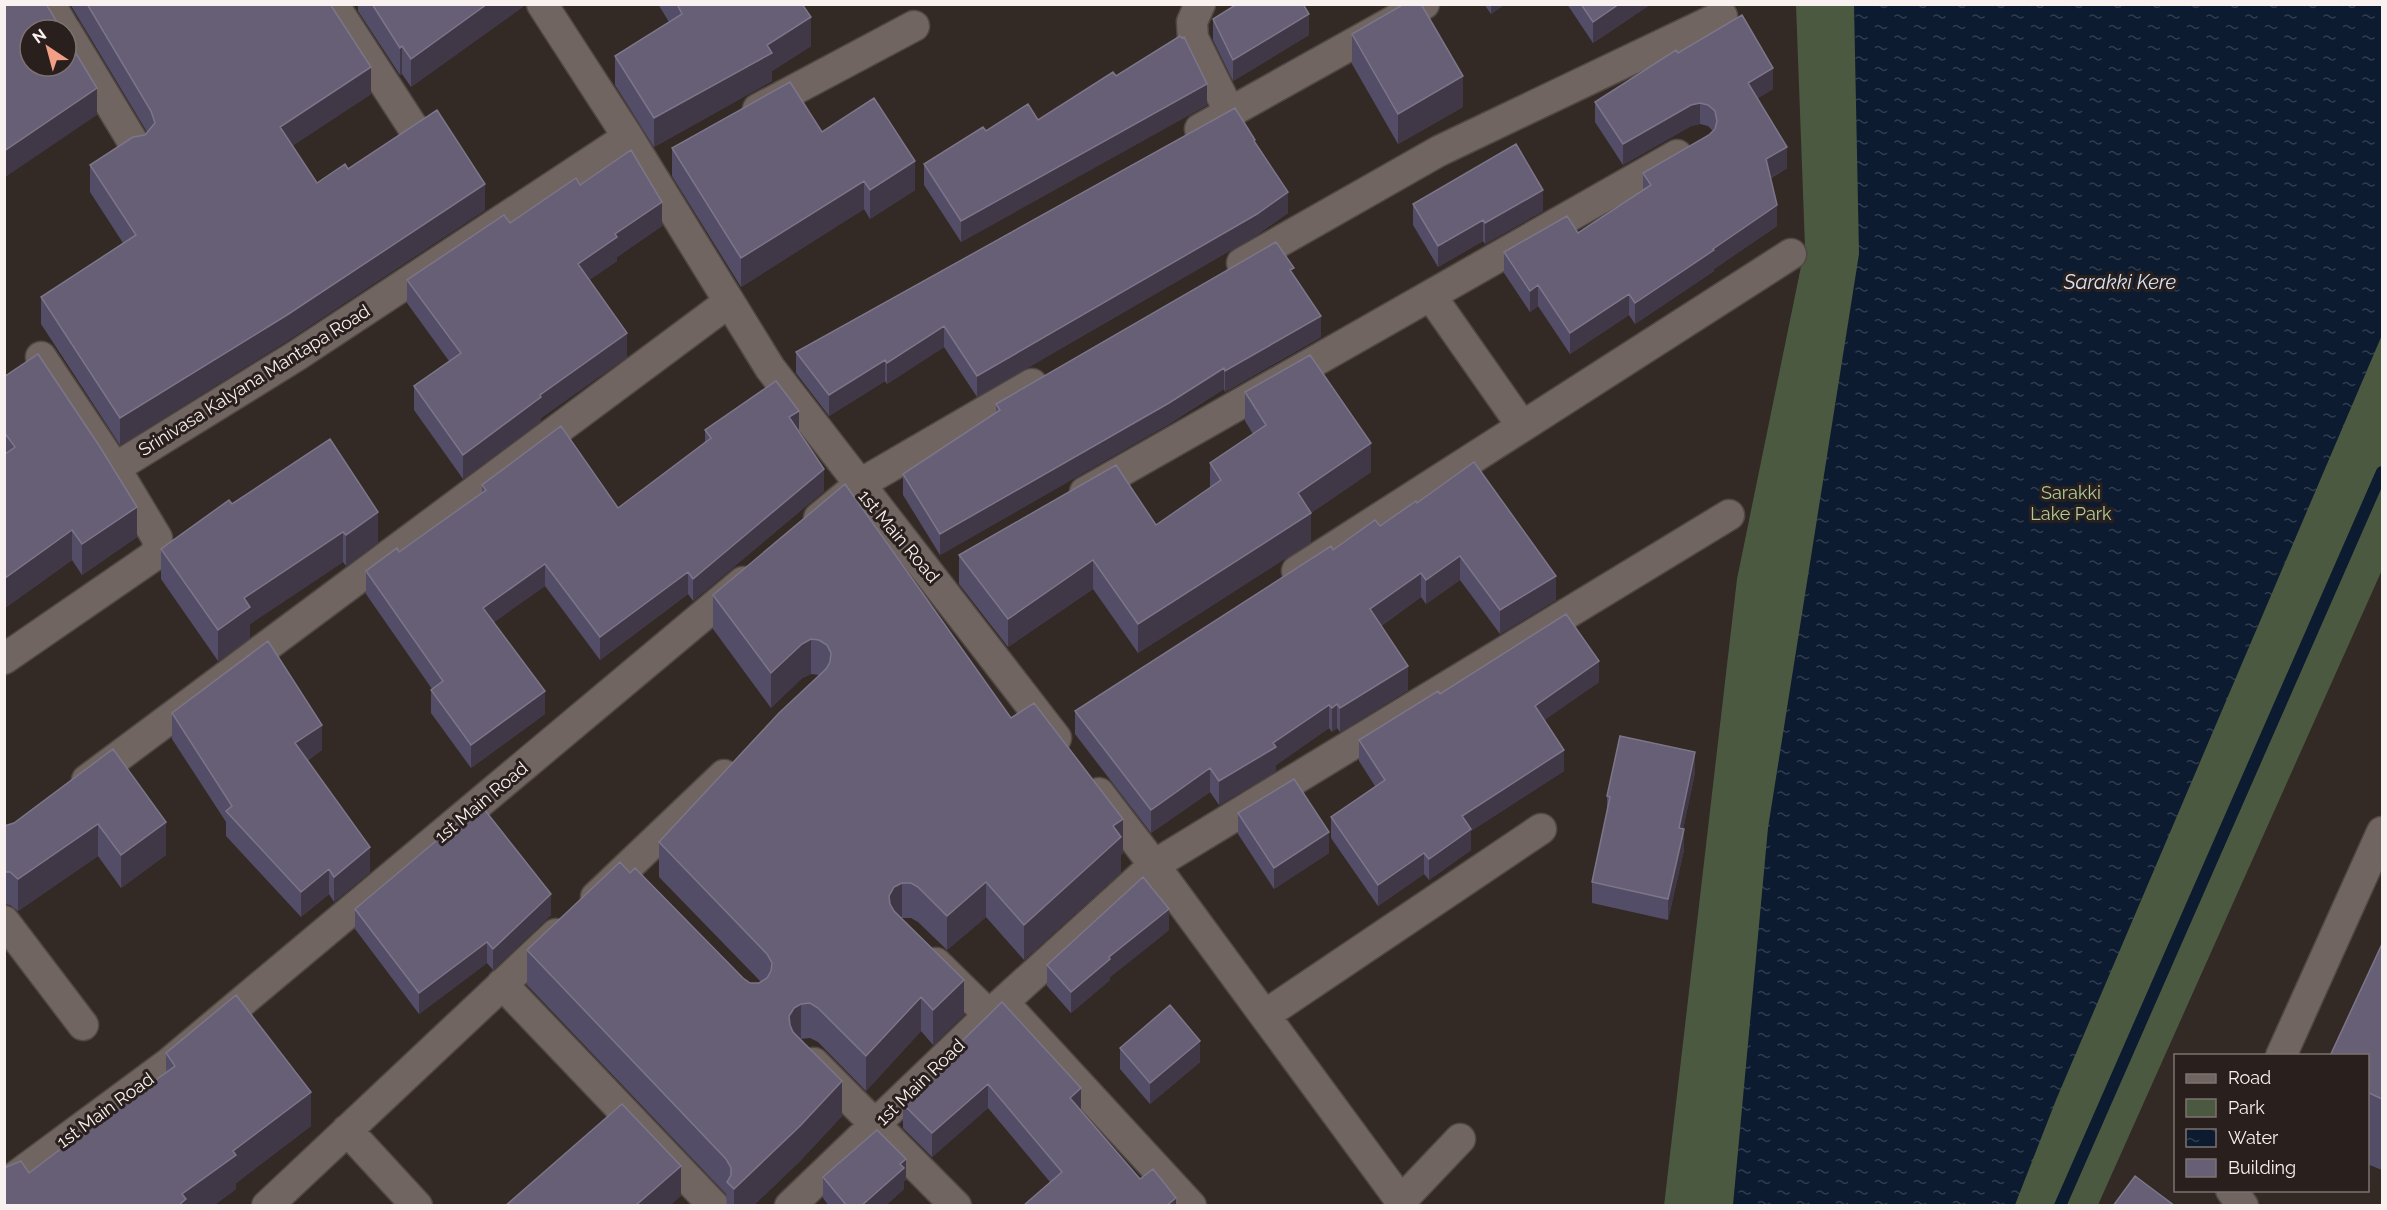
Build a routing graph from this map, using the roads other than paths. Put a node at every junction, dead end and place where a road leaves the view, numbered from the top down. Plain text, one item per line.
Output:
1 (50, 4) edge
2 (333, 4) edge
3 (542, 4) edge
4 (1200, 4) edge
5 (1424, 4) edge
6 (1722, 16) dead end
7 (59, 18) edge
8 (914, 26) dead end
9 (78, 50) edge
10 (1230, 113) junction
11 (738, 120) edge
12 (414, 129) edge
13 (628, 137) junction
14 (1179, 141) edge
15 (1700, 141) edge
16 (136, 147) edge
17 (1791, 254) dead end
18 (1222, 274) edge
19 (1431, 296) junction
20 (729, 302) junction
21 (41, 357) edge
22 (1057, 370) edge
23 (1522, 426) junction
24 (116, 468) junction
25 (860, 484) junction
26 (1058, 507) edge
27 (1729, 515) dead end
28 (797, 537) edge
29 (760, 568) edge
30 (1271, 588) edge
31 (8, 648) edge
32 (746, 755) edge
33 (62, 799) edge
34 (1541, 829) dead end
35 (2382, 832) edge
36 (1154, 865) junction
37 (4, 921) edge
38 (915, 942) edge
39 (502, 984) junction
40 (997, 1009) junction
41 (1265, 1015) junction
42 (82, 1025) dead end
43 (2282, 1054) edge
44 (806, 1055) edge
45 (876, 1124) junction
46 (347, 1130) junction
47 (1460, 1139) dead end
48 (4, 1185) edge
49 (2232, 1192) edge
50 (1399, 1203) edge
51 (267, 1206) edge
52 (417, 1206) edge
53 (714, 1206) edge
54 (790, 1206) edge
55 (956, 1206) edge
56 (1191, 1206) edge
57 (2243, 1206) edge

1 - 7 street
2 - 12 street
3 - 13 street
4 - 10 street
5 - 10 street
6 - 18 street
8 - 11 street
9 - 16 street
10 - 14 street
13 - 20 street
13 - 24 street, Srinivasa Kalyana Mantapa Road
15 - 19 street
17 - 23 street
19 - 23 street
19 - 26 street
20 - 25 street
20 - 33 street
21 - 24 street
22 - 25 street
23 - 30 street
24 - 31 street
25 - 28 street, 1st Main Road
25 - 36 street, 1st Main Road
27 - 36 street
29 - 48 street, 1st Main Road
32 - 39 street
34 - 41 street
35 - 43 street
36 - 40 street, 1st Main Road
36 - 41 street
37 - 42 street
38 - 40 street
39 - 46 street
39 - 53 street
40 - 45 street, 1st Main Road
40 - 56 street
41 - 50 street
44 - 45 street
45 - 54 street, 1st Main Road
45 - 55 street
46 - 51 street
46 - 52 street
47 - 50 street
49 - 57 street

